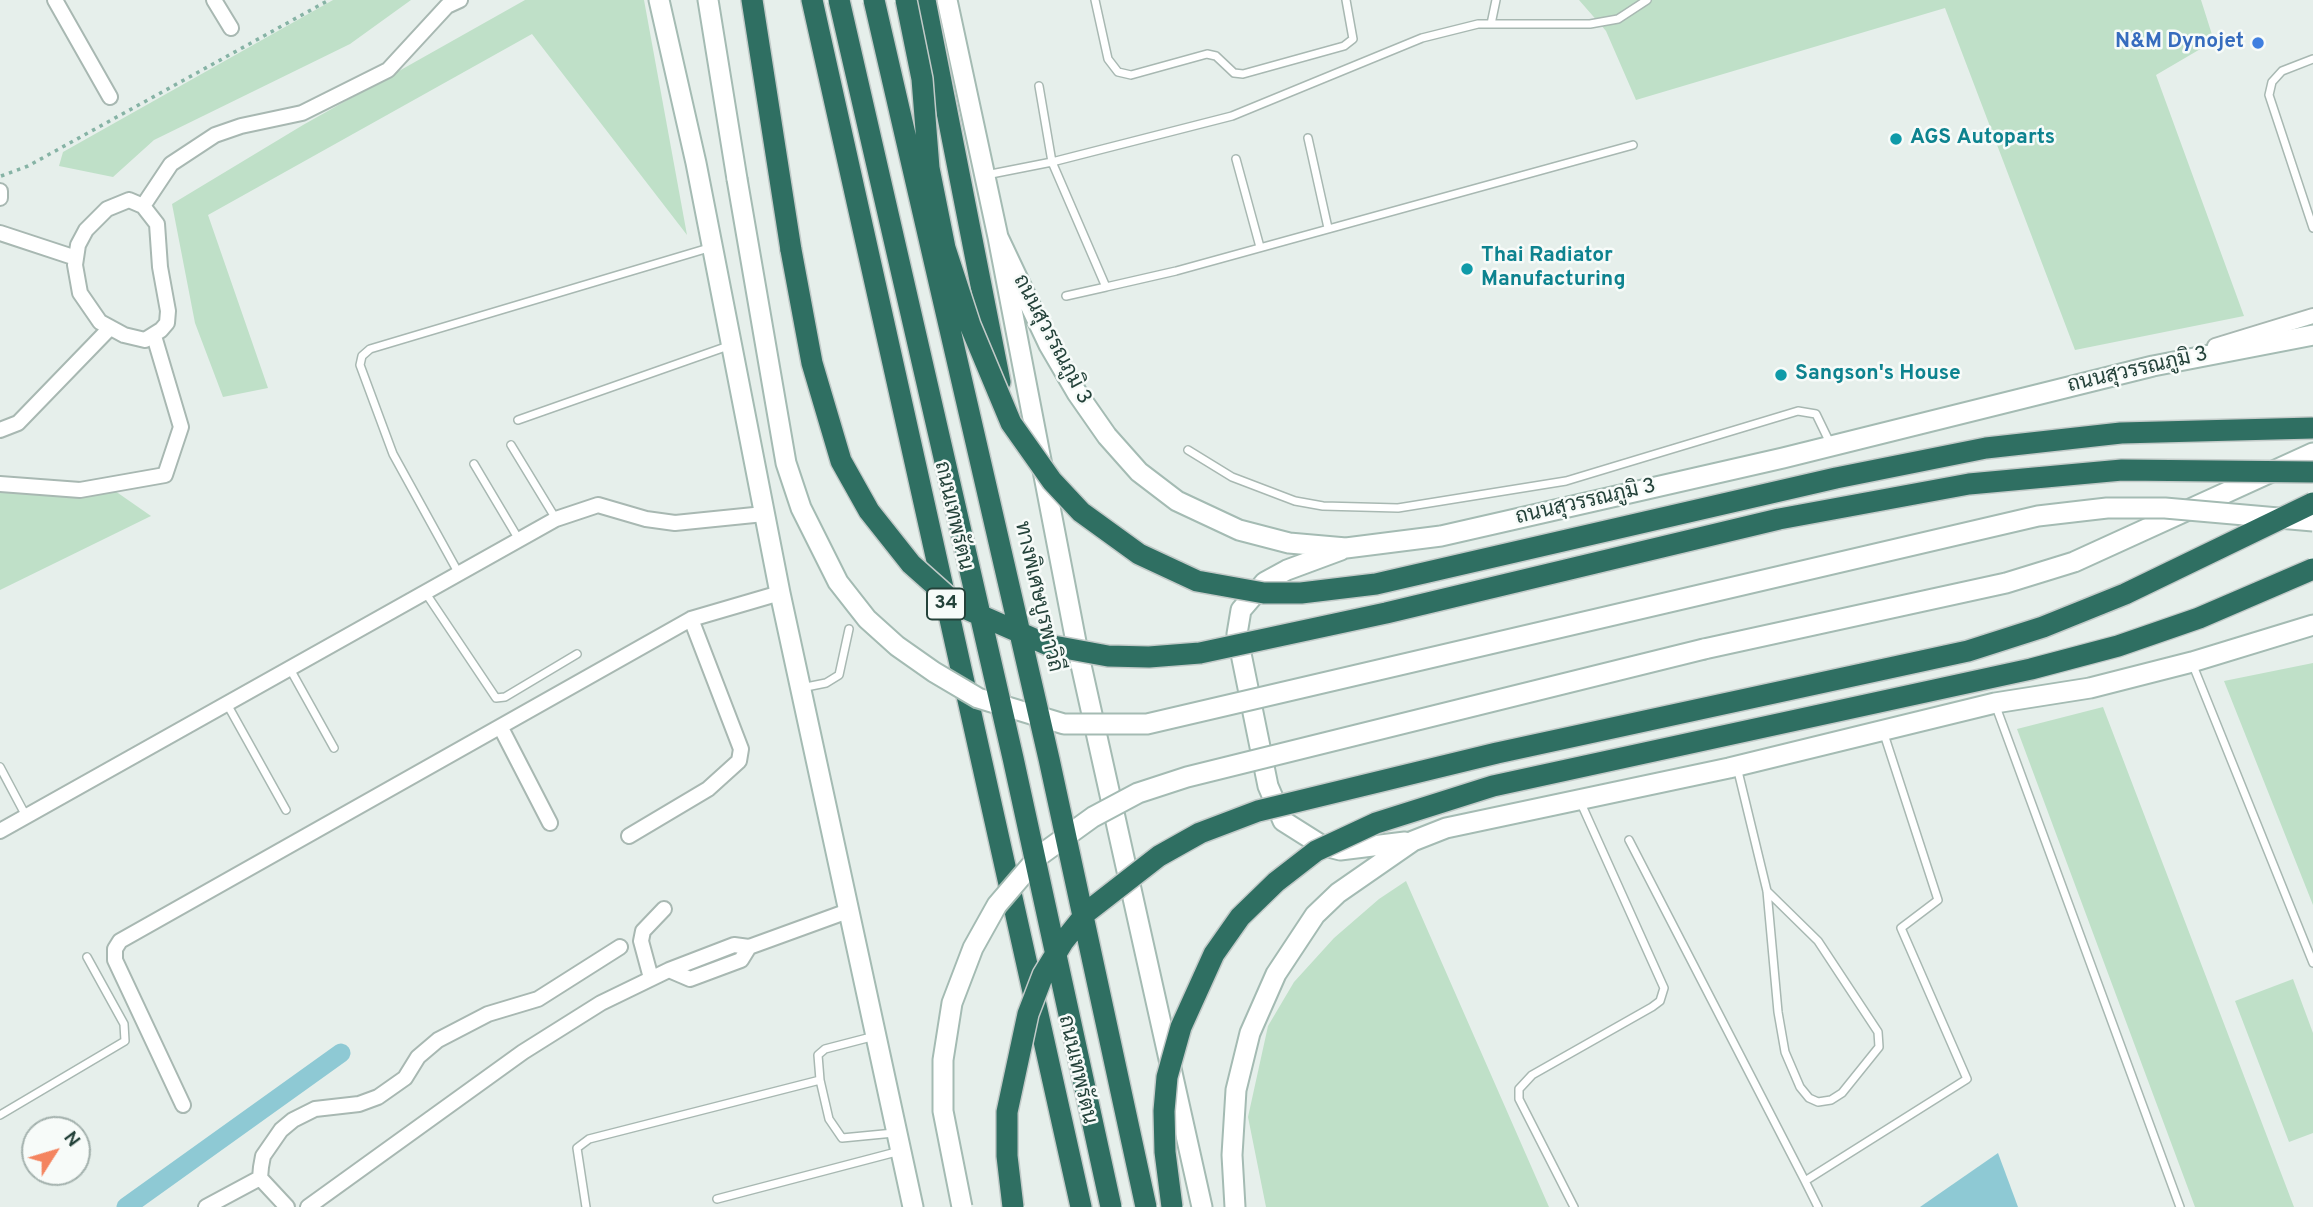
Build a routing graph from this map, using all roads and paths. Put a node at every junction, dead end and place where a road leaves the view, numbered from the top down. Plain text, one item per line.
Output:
1 (55, 0) edge
2 (214, 0) edge
3 (329, 0) edge
4 (460, 0) edge
5 (659, 0) edge
6 (708, 0) edge
7 (752, 0) edge
8 (811, 0) edge
9 (839, 0) edge
10 (875, 0) edge
11 (906, 0) edge
12 (925, 0) edge
13 (947, 0) edge
14 (1095, 0) edge
15 (1346, 0) edge
16 (1496, 0) edge
17 (1647, 0) edge
18 (1491, 24) junction
19 (230, 28) dead end
20 (2313, 59) edge
21 (1039, 86) dead end
22 (110, 97) dead end
23 (1308, 138) dead end
24 (1633, 145) dead end
25 (1236, 159) dead end
26 (1052, 162) junction
27 (0, 176) edge
28 (986, 176) junction
29 (0, 191) edge
30 (0, 198) edge
31 (143, 206) junction
32 (2313, 228) edge
33 (1328, 229) junction
34 (0, 233) edge
35 (998, 237) junction
36 (712, 247) junction
37 (1260, 247) junction
38 (76, 258) junction
39 (1106, 287) junction
40 (1066, 296) dead end
41 (2313, 316) edge
42 (109, 329) junction
43 (2313, 335) edge
44 (154, 336) junction
45 (732, 345) junction
46 (2153, 366) junction
47 (518, 420) dead end
48 (1011, 423) junction
49 (2313, 428) edge
50 (0, 430) edge
51 (511, 445) dead end
52 (1831, 446) junction
53 (1188, 450) dead end
54 (2313, 453) edge
55 (474, 464) dead end
56 (2313, 472) edge
57 (0, 484) edge
58 (2313, 503) edge
59 (764, 514) junction
60 (556, 519) junction
61 (2313, 521) edge
62 (518, 538) junction
63 (1346, 548) junction
64 (2313, 569) edge
65 (458, 572) junction
66 (425, 591) junction
67 (780, 593) junction
68 (691, 619) junction
69 (2313, 625) edge
70 (849, 629) dead end
71 (578, 654) dead end
72 (2192, 662) junction
73 (290, 668) junction
74 (801, 688) junction
75 (1994, 703) junction
76 (226, 704) junction
77 (501, 728) junction
78 (1883, 730) junction
79 (334, 748) dead end
80 (1737, 766) junction
81 (0, 767) edge
82 (1579, 799) junction
83 (286, 810) dead end
84 (26, 816) junction
85 (550, 823) dead end
86 (0, 831) edge
87 (629, 836) dead end
88 (1629, 840) dead end
89 (1413, 841) junction
90 (1767, 891) junction
91 (664, 909) dead end
92 (848, 911) junction
93 (620, 947) dead end
94 (87, 957) dead end
95 (2313, 963) edge
96 (652, 978) junction
97 (875, 1035) junction
98 (820, 1080) junction
99 (183, 1105) dead end
100 (0, 1115) edge
101 (899, 1141) junction
102 (260, 1178) junction
103 (1805, 1181) junction
104 (1144, 1197) edge
105 (717, 1199) dead end
106 (206, 1207) edge
107 (287, 1207) edge
108 (308, 1207) edge
109 (586, 1207) edge
110 (913, 1207) edge
111 (962, 1207) edge
112 (1013, 1207) edge
113 (1081, 1207) edge
114 (1111, 1207) edge
115 (1172, 1207) edge
116 (1202, 1207) edge
117 (1235, 1207) edge
118 (1574, 1207) edge
119 (1818, 1207) edge
120 (2180, 1207) edge

1 - 22 street
2 - 19 street
3 - 27 path
4 - 31 street
5 - 36 main road
6 - 61 main road, bridge
7 - 56 highway, bridge
8 - 113 highway, ถนนเทพรัตน / 34
9 - 114 highway, bridge
10 - 104 highway, ทางพิเศษบูรพาวิถี, bridge
11 - 48 highway, bridge
12 - 48 highway, bridge
13 - 28 main road
14 - 15 lane
16 - 18 lane
17 - 18 lane
18 - 26 lane
20 - 32 lane
21 - 26 lane
23 - 33 lane
24 - 33 lane
25 - 37 lane
26 - 28 lane
26 - 39 lane
28 - 35 main road
29 - 30 street
31 - 38 street
31 - 44 street
33 - 37 lane
34 - 38 street
35 - 63 main road, ถนนสุวรรณภูมิ 3
35 - 116 main road
36 - 45 main road
36 - 65 lane
37 - 39 lane
38 - 42 street
39 - 40 lane
41 - 46 street
42 - 44 street
42 - 50 street
43 - 46 main road, ถนนสุวรรณภูมิ 3
44 - 57 street
45 - 47 lane
45 - 59 main road
46 - 52 main road, ถนนสุวรรณภูมิ 3
48 - 49 highway, bridge
51 - 60 lane
52 - 53 lane
52 - 63 main road, ถนนสุวรรณภูมิ 3
54 - 111 main road, bridge
55 - 62 lane
58 - 112 highway, bridge
59 - 60 street
59 - 67 main road
60 - 62 street
62 - 65 street
63 - 89 main road
64 - 115 highway, bridge
65 - 66 street
66 - 71 lane
66 - 73 street
67 - 68 street
67 - 74 main road
68 - 77 street
68 - 87 street
69 - 72 main road
70 - 74 lane
72 - 75 main road
72 - 95 lane
73 - 76 street
73 - 79 lane
74 - 92 main road
75 - 78 main road
75 - 120 lane
76 - 83 lane
76 - 84 street
77 - 85 street
77 - 99 street
78 - 80 main road
78 - 103 lane
80 - 82 main road
80 - 90 lane
81 - 84 lane
82 - 89 main road
82 - 118 lane
84 - 86 street
88 - 103 lane
89 - 117 main road
90 - 90 lane
91 - 96 street
92 - 96 street
92 - 97 main road
93 - 102 street
94 - 100 lane
96 - 108 street
97 - 98 lane
97 - 101 main road
98 - 101 lane
98 - 109 lane
101 - 105 lane
101 - 110 main road
102 - 106 street
102 - 107 street
103 - 119 lane

